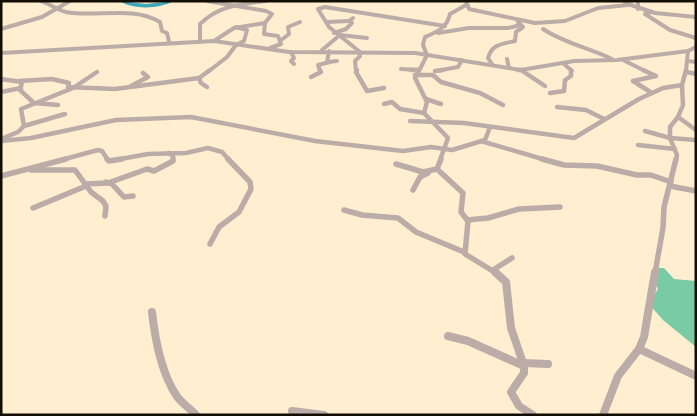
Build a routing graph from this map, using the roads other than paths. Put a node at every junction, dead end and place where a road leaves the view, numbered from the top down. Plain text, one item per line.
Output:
1 (41, 1) edge
2 (70, 1) edge
3 (207, 1) edge
4 (266, 1) edge
5 (314, 1) edge
6 (622, 1) edge
7 (638, 1) edge
8 (256, 2) edge
9 (466, 3) edge
10 (230, 5) junction
11 (628, 5) junction
12 (57, 7) junction
13 (322, 7) junction
14 (638, 9) junction
15 (651, 12) junction
16 (696, 17) edge
17 (517, 21) junction
18 (300, 22) dead end
19 (327, 22) junction
20 (265, 23) junction
21 (521, 25) junction
22 (445, 26) junction
23 (236, 27) junction
24 (1, 29) edge
25 (543, 29) dead end
26 (334, 33) junction
27 (438, 33) junction
28 (340, 36) junction
29 (367, 38) dead end
30 (696, 38) edge
31 (214, 41) junction
32 (280, 41) junction
33 (169, 42) junction
34 (200, 42) junction
35 (236, 45) junction
36 (696, 47) edge
37 (270, 48) junction
38 (318, 51) junction
39 (688, 51) junction
40 (291, 52) junction
41 (329, 52) junction
42 (359, 52) junction
43 (1, 53) edge
44 (427, 54) junction
45 (507, 59) dead end
46 (462, 60) junction
47 (613, 60) junction
48 (623, 60) junction
49 (337, 61) dead end
50 (688, 61) junction
51 (330, 62) junction
52 (696, 62) edge
53 (563, 63) junction
54 (294, 64) dead end
55 (492, 64) junction
56 (511, 69) junction
57 (401, 70) dead end
58 (419, 70) junction
59 (521, 70) junction
60 (435, 71) dead end
61 (97, 72) dead end
62 (687, 72) junction
63 (143, 73) dead end
64 (505, 74) dead end
65 (696, 74) edge
66 (415, 75) junction
67 (312, 77) dead end
68 (199, 78) junction
69 (1, 79) edge
70 (19, 81) junction
71 (682, 85) junction
72 (545, 86) dead end
73 (129, 87) junction
74 (208, 87) dead end
75 (21, 88) junction
76 (74, 88) junction
77 (384, 88) dead end
78 (1, 92) edge
79 (550, 93) dead end
80 (652, 93) junction
81 (426, 99) junction
82 (34, 102) junction
83 (384, 104) dead end
84 (441, 104) dead end
85 (58, 105) dead end
86 (503, 105) dead end
87 (557, 107) dead end
88 (424, 113) junction
89 (65, 114) dead end
90 (678, 117) junction
91 (604, 119) junction
92 (430, 120) junction
93 (410, 122) dead end
94 (24, 126) junction
95 (490, 127) junction
96 (696, 130) edge
97 (645, 131) dead end
98 (670, 138) junction
99 (1, 140) edge
100 (696, 140) edge
101 (481, 141) junction
102 (638, 145) dead end
103 (675, 148) junction
104 (444, 149) junction
105 (173, 154) junction
106 (396, 164) dead end
107 (437, 169) junction
108 (26, 170) junction
109 (430, 172) junction
110 (1, 176) edge
111 (106, 182) junction
112 (670, 184) junction
113 (85, 185) junction
114 (413, 190) dead end
115 (696, 191) edge
116 (133, 196) dead end
117 (560, 207) dead end
118 (33, 208) dead end
119 (344, 210) dead end
120 (105, 216) dead end
121 (467, 220) junction
122 (210, 244) dead end
123 (464, 252) junction
124 (512, 258) dead end
125 (493, 270) junction
126 (152, 312) dead end
127 (448, 336) dead end
128 (639, 349) junction
129 (523, 364) junction
130 (548, 364) dead end
131 (696, 376) edge
132 (292, 411) dead end
133 (196, 415) edge
134 (324, 415) edge
135 (533, 415) edge
136 (602, 415) edge

1 - 12 street
2 - 12 street
3 - 10 street
4 - 8 street
5 - 13 street
6 - 11 street
7 - 14 street
8 - 10 street
9 - 17 street
9 - 22 street
10 - 20 street
10 - 34 street
11 - 14 street
11 - 17 street
12 - 24 street
12 - 33 street
13 - 19 street
13 - 22 street
14 - 15 street
15 - 16 street
15 - 30 street
17 - 21 street
18 - 32 street
19 - 26 street
19 - 26 street
20 - 23 street
20 - 32 street
21 - 27 street
21 - 55 street
22 - 27 street
23 - 31 street
23 - 35 street
25 - 47 street
26 - 28 street
27 - 44 street
28 - 29 street
28 - 38 street
28 - 42 street
31 - 34 street
31 - 35 street
32 - 37 street
33 - 34 street
33 - 43 street
35 - 37 street
35 - 68 street
36 - 39 street
37 - 40 street
38 - 40 street
38 - 41 street
39 - 48 street
39 - 50 street
40 - 54 street
41 - 42 street
41 - 51 street
42 - 44 street
42 - 77 street
44 - 46 street
44 - 58 street
45 - 56 street
46 - 55 street
46 - 60 street
47 - 48 street
47 - 53 street
48 - 80 street
49 - 51 street
50 - 52 street
50 - 62 street
51 - 67 street
53 - 59 street
53 - 79 street
55 - 56 street
56 - 59 street
56 - 64 street
57 - 58 street
58 - 66 street
59 - 72 street
61 - 76 street
62 - 65 street
62 - 71 street
63 - 73 street
66 - 81 street
66 - 86 street
68 - 73 street
68 - 74 street
69 - 70 street
70 - 75 street
70 - 76 street
71 - 80 street
71 - 90 street
73 - 76 street
75 - 78 street
75 - 82 street
76 - 82 street
80 - 91 street
81 - 84 street
81 - 88 street
82 - 85 street
82 - 94 street
83 - 88 street
87 - 91 street
88 - 92 street
89 - 94 street
90 - 96 street
90 - 98 street
91 - 95 street
92 - 93 street
92 - 95 street
92 - 104 street
94 - 99 street
95 - 101 street
97 - 98 street
98 - 100 street
98 - 103 street
99 - 104 street
101 - 104 street
101 - 112 street
102 - 103 street
103 - 112 street
104 - 107 street
105 - 108 street
105 - 111 street
105 - 122 street
106 - 109 street
107 - 109 street
107 - 121 street
108 - 110 street
108 - 113 street
109 - 114 street
111 - 113 street
111 - 116 street
112 - 115 street
112 - 128 street
113 - 118 street
113 - 120 street
117 - 121 street
119 - 123 street
121 - 123 street
123 - 125 street
124 - 125 street
125 - 129 street
126 - 133 street
127 - 129 street
128 - 131 street
128 - 136 street
129 - 130 street
129 - 135 street
132 - 134 street

